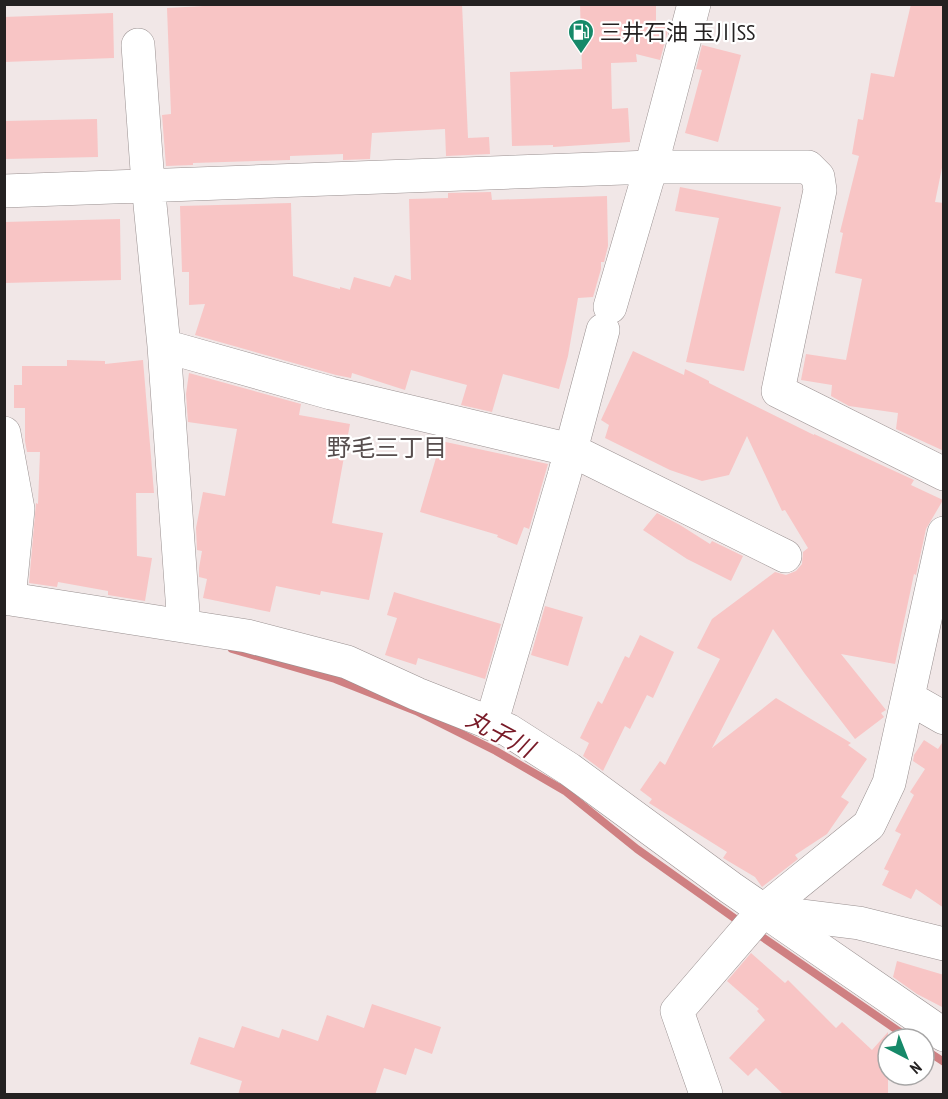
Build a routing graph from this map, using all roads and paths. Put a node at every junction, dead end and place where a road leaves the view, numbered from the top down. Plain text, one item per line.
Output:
1 (694, 4) edge
2 (138, 45) dead end
3 (651, 167) junction
4 (148, 184) junction
5 (4, 191) edge
6 (164, 346) junction
7 (4, 433) edge
8 (571, 450) junction
9 (944, 474) edge
10 (944, 533) edge
11 (785, 556) dead end
12 (7, 599) edge
13 (184, 626) junction
14 (909, 698) junction
15 (944, 718) edge
16 (491, 724) junction
17 (763, 911) junction
18 (944, 944) edge
19 (944, 1035) edge
20 (706, 1095) edge

1 - 3 street
2 - 4 street
3 - 4 street
3 - 8 street
3 - 9 street
4 - 5 street
4 - 6 street
6 - 8 street
6 - 13 street
7 - 12 street
8 - 11 street
8 - 16 street
10 - 14 street
12 - 13 street
13 - 16 street
14 - 15 street
14 - 17 street
16 - 17 street
17 - 18 street
17 - 19 street
17 - 20 street

